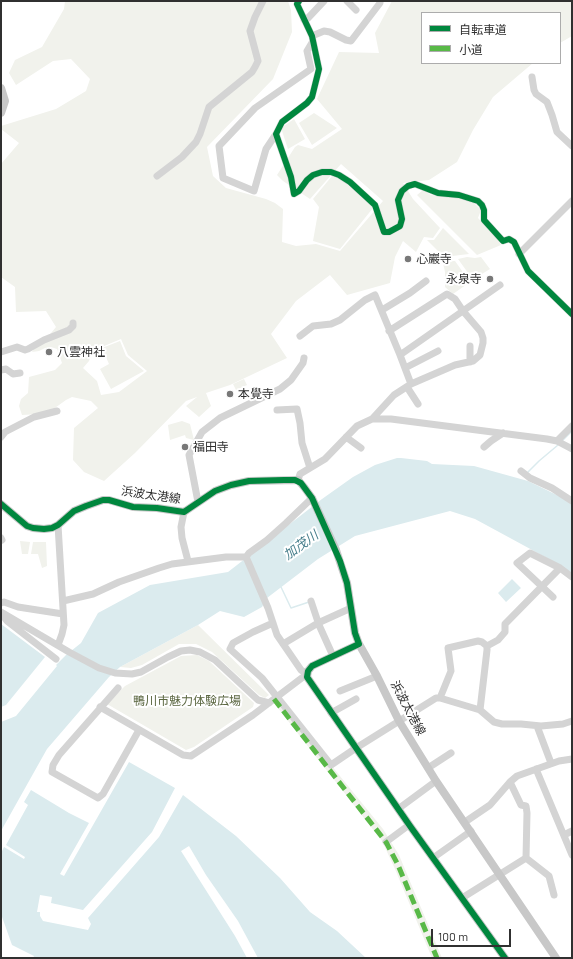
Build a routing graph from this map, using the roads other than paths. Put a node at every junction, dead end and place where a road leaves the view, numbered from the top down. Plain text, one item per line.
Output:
1 (263, 1) edge
2 (299, 1) edge
3 (324, 1) edge
4 (347, 1) edge
5 (380, 1) edge
6 (356, 10) dead end
7 (304, 20) junction
8 (312, 39) junction
9 (532, 77) dead end
10 (1, 88) edge
11 (1, 113) edge
12 (276, 134) junction
13 (572, 146) edge
14 (157, 176) dead end
15 (572, 201) edge
16 (519, 254) junction
17 (426, 281) dead end
18 (500, 285) dead end
19 (382, 310) junction
20 (463, 311) junction
21 (572, 314) edge
22 (73, 323) dead end
23 (390, 331) junction
24 (300, 336) dead end
25 (470, 346) dead end
26 (438, 351) dead end
27 (1, 352) edge
28 (400, 355) junction
29 (304, 358) dead end
30 (470, 362) junction
31 (405, 368) junction
32 (1, 370) edge
33 (20, 373) dead end
34 (409, 385) junction
35 (418, 404) dead end
36 (277, 410) dead end
37 (57, 411) dead end
38 (372, 419) junction
39 (572, 426) edge
40 (503, 434) junction
41 (1, 437) edge
42 (346, 437) junction
43 (557, 441) junction
44 (484, 447) dead end
45 (361, 448) dead end
46 (572, 449) edge
47 (310, 468) junction
48 (521, 471) dead end
49 (298, 480) junction
50 (312, 500) junction
51 (198, 502) junction
52 (572, 502) edge
53 (1, 504) edge
54 (184, 512) junction
55 (58, 525) junction
56 (246, 558) junction
57 (188, 562) junction
58 (560, 568) junction
59 (572, 577) edge
60 (542, 587) junction
61 (553, 597) dead end
62 (311, 600) dead end
63 (63, 601) junction
64 (1, 603) edge
65 (351, 608) junction
66 (1, 612) edge
67 (63, 614) junction
68 (273, 623) junction
69 (318, 623) junction
70 (283, 644) junction
71 (359, 644) junction
72 (58, 645) junction
73 (486, 646) junction
74 (333, 656) junction
75 (56, 658) dead end
76 (307, 674) junction
77 (377, 676) junction
78 (118, 688) dead end
79 (340, 691) dead end
80 (277, 697) junction
81 (440, 698) junction
82 (356, 699) dead end
83 (269, 703) junction
84 (100, 707) junction
85 (480, 710) junction
86 (331, 713) junction
87 (399, 721) junction
88 (572, 721) edge
89 (537, 726) junction
90 (139, 730) junction
91 (356, 748) junction
92 (452, 753) dead end
93 (572, 759) edge
94 (551, 763) junction
95 (428, 768) junction
96 (536, 769) junction
97 (436, 781) junction
98 (510, 782) junction
99 (398, 809) junction
100 (465, 822) junction
101 (409, 825) junction
102 (470, 831) junction
103 (572, 831) edge
104 (564, 835) junction
105 (386, 842) dead end
106 (572, 855) edge
107 (433, 858) junction
108 (526, 858) junction
109 (500, 875) junction
110 (554, 895) dead end
111 (462, 898) junction
112 (505, 958) edge
113 (556, 958) edge

1 - 14 street
2 - 7 street
3 - 7 street
4 - 6 street
5 - 8 street
7 - 8 street
8 - 12 street
8 - 12 street
9 - 13 street
10 - 11 main road
12 - 16 street
15 - 16 street
16 - 21 street
17 - 19 street
18 - 20 street
19 - 23 street
19 - 24 street
20 - 23 street
20 - 28 street
20 - 30 street
22 - 27 street
23 - 28 street
25 - 30 street
26 - 31 street
28 - 31 street
29 - 51 street
30 - 34 street
31 - 34 street
32 - 33 street
34 - 35 street
34 - 38 street
36 - 47 street
37 - 41 street
38 - 40 street
38 - 42 street
39 - 43 street
40 - 43 street
40 - 44 street
42 - 45 street
42 - 47 street
43 - 46 street
47 - 49 street
48 - 52 street
49 - 50 main road, 浜波太港線
49 - 51 main road, 浜波太港線
50 - 56 street
50 - 65 main road, 浜波太港線
51 - 54 main road, 浜波太港線
53 - 55 main road
54 - 55 main road, 浜波太港線
54 - 57 street
55 - 63 street
56 - 57 street
56 - 68 street
57 - 63 street
58 - 59 street
58 - 60 street
58 - 60 street
60 - 61 street
60 - 73 street
62 - 69 street
63 - 67 street
64 - 67 street
65 - 69 street
65 - 71 main road, 浜波太港線
66 - 72 street
66 - 75 street
67 - 72 street
68 - 70 street
68 - 80 street
69 - 70 street
69 - 74 street
70 - 76 street
71 - 74 main road
71 - 77 main road, 浜波太港線
72 - 83 street
73 - 81 street
73 - 85 street
74 - 76 main road
76 - 80 street
76 - 86 main road
77 - 79 street
77 - 87 main road, 浜波太港線
78 - 84 street
80 - 83 street
80 - 91 street
81 - 85 street
81 - 87 street
82 - 86 street
83 - 90 street
84 - 90 street
84 - 90 street
85 - 89 street
86 - 91 main road
87 - 91 street
87 - 95 main road, 浜波太港線
88 - 89 street
89 - 94 street
91 - 99 main road
92 - 95 street
93 - 94 street
94 - 96 street
95 - 97 main road, 浜波太港線
96 - 98 street
96 - 104 street
97 - 99 street
97 - 100 main road, 浜波太港線
98 - 100 street
98 - 108 street
99 - 101 main road
100 - 102 main road, 浜波太港線
101 - 105 street
101 - 107 main road
102 - 107 street
102 - 109 main road, 浜波太港線
103 - 104 street
104 - 106 street
107 - 111 main road
108 - 109 street
108 - 110 street
109 - 111 street
109 - 113 main road, 浜波太港線
111 - 112 main road

